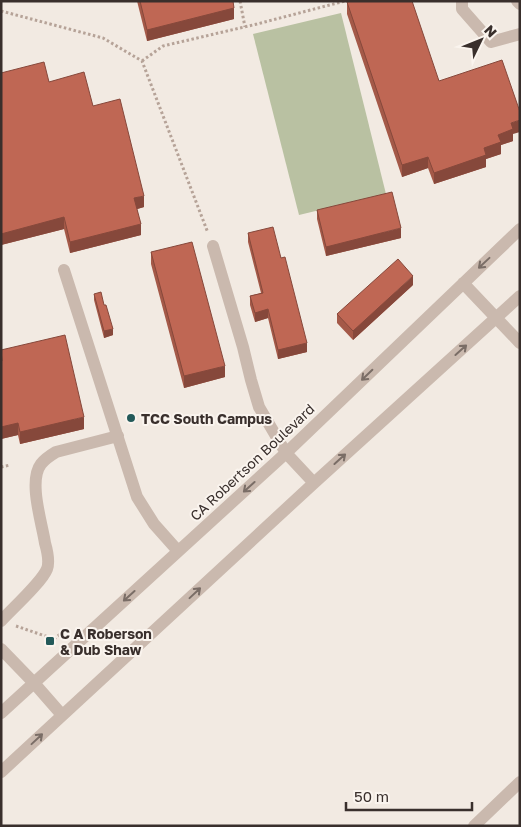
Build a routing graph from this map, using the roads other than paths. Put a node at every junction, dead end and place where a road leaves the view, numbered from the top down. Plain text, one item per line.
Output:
1 (462, 1) edge
2 (517, 1) edge
3 (520, 4) edge
4 (520, 34) edge
5 (520, 229) edge
6 (213, 246) road end
7 (64, 270) dead end
8 (463, 283) junction
9 (520, 296) edge
10 (497, 318) junction
11 (520, 343) edge
12 (118, 436) junction
13 (286, 453) junction
14 (314, 482) junction
15 (178, 551) junction
16 (6, 622) edge
17 (1, 649) edge
18 (34, 683) junction
19 (1, 713) edge
20 (62, 715) junction
21 (1, 772) edge
22 (520, 782) edge
23 (474, 826) edge

1 - 4 street
2 - 3 street
5 -> 8 street, CA Robertson Boulevard
6 - 13 street
7 - 12 street
8 - 10 street
8 -> 13 street, CA Robertson Boulevard
9 - 10 street
10 - 11 street
14 -> 10 street
12 - 15 street
12 - 16 street
13 - 14 street
13 -> 15 street, CA Robertson Boulevard
20 -> 14 street
15 -> 18 street, CA Robertson Boulevard
17 - 18 street
18 - 19 street, CA Robertson Boulevard
18 - 20 street
21 -> 20 street
22 - 23 street

